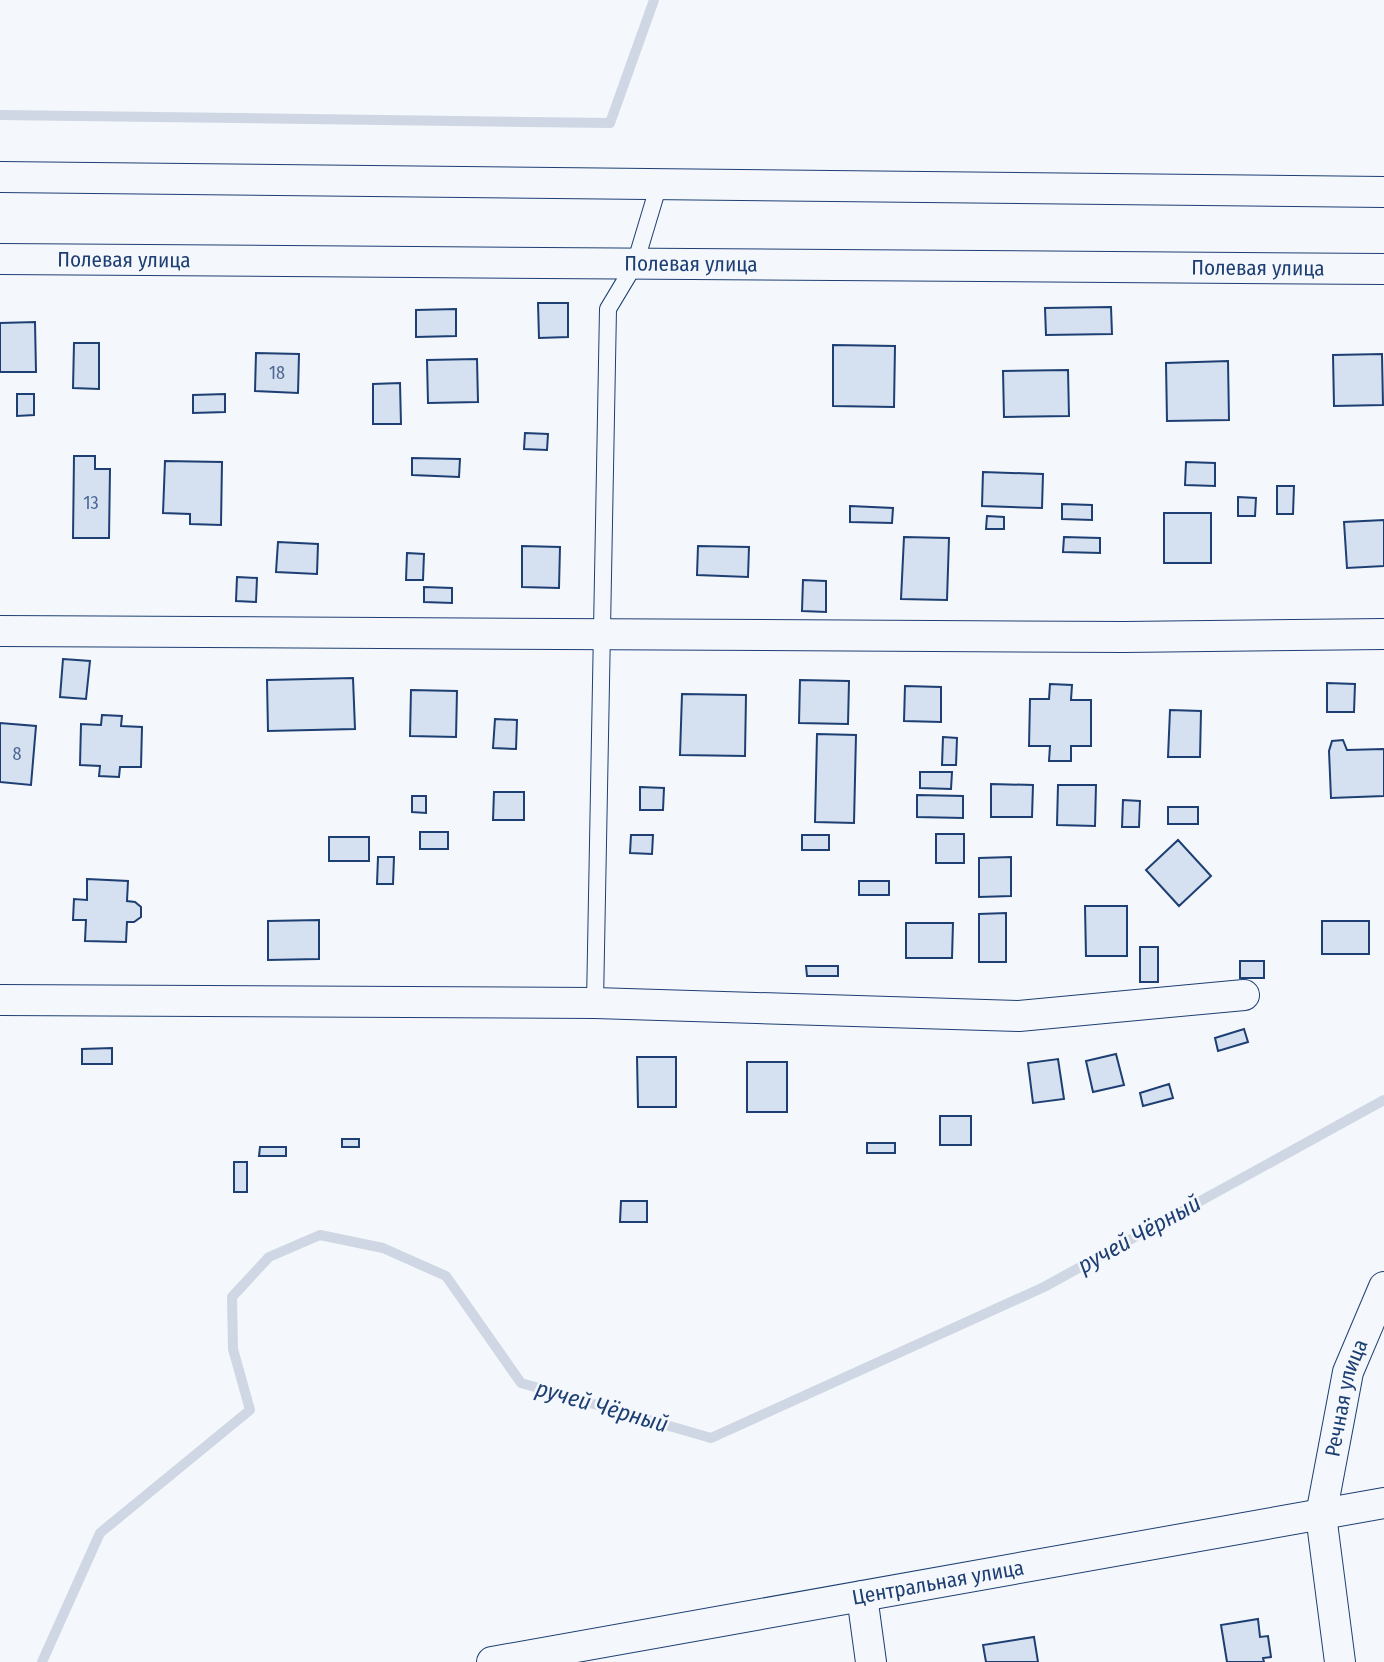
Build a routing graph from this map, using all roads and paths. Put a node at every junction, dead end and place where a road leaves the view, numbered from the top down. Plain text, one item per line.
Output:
1 (0, 177) edge
2 (659, 184) junction
3 (1384, 192) edge
4 (0, 259) edge
5 (635, 264) junction
6 (1384, 269) edge
7 (0, 631) edge
8 (1384, 634) edge
9 (600, 635) junction
10 (1244, 995) dead end
11 (0, 1000) edge
12 (595, 1003) junction
13 (1384, 1287) edge
14 (1384, 1503) edge
15 (1321, 1515) junction
16 (862, 1596) junction
17 (492, 1662) edge
18 (871, 1662) edge
19 (1340, 1662) edge

1 - 2 street
2 - 3 street
2 - 5 lane
4 - 5 street, Полевая улица
5 - 6 street, Полевая улица
5 - 9 lane
7 - 9 street
8 - 9 street
9 - 12 lane
10 - 12 street
11 - 12 street
13 - 15 street, Речная улица
14 - 15 street, Центральная улица
15 - 16 street, Центральная улица
15 - 19 street, Речная улица
16 - 17 street, Центральная улица
16 - 18 street

